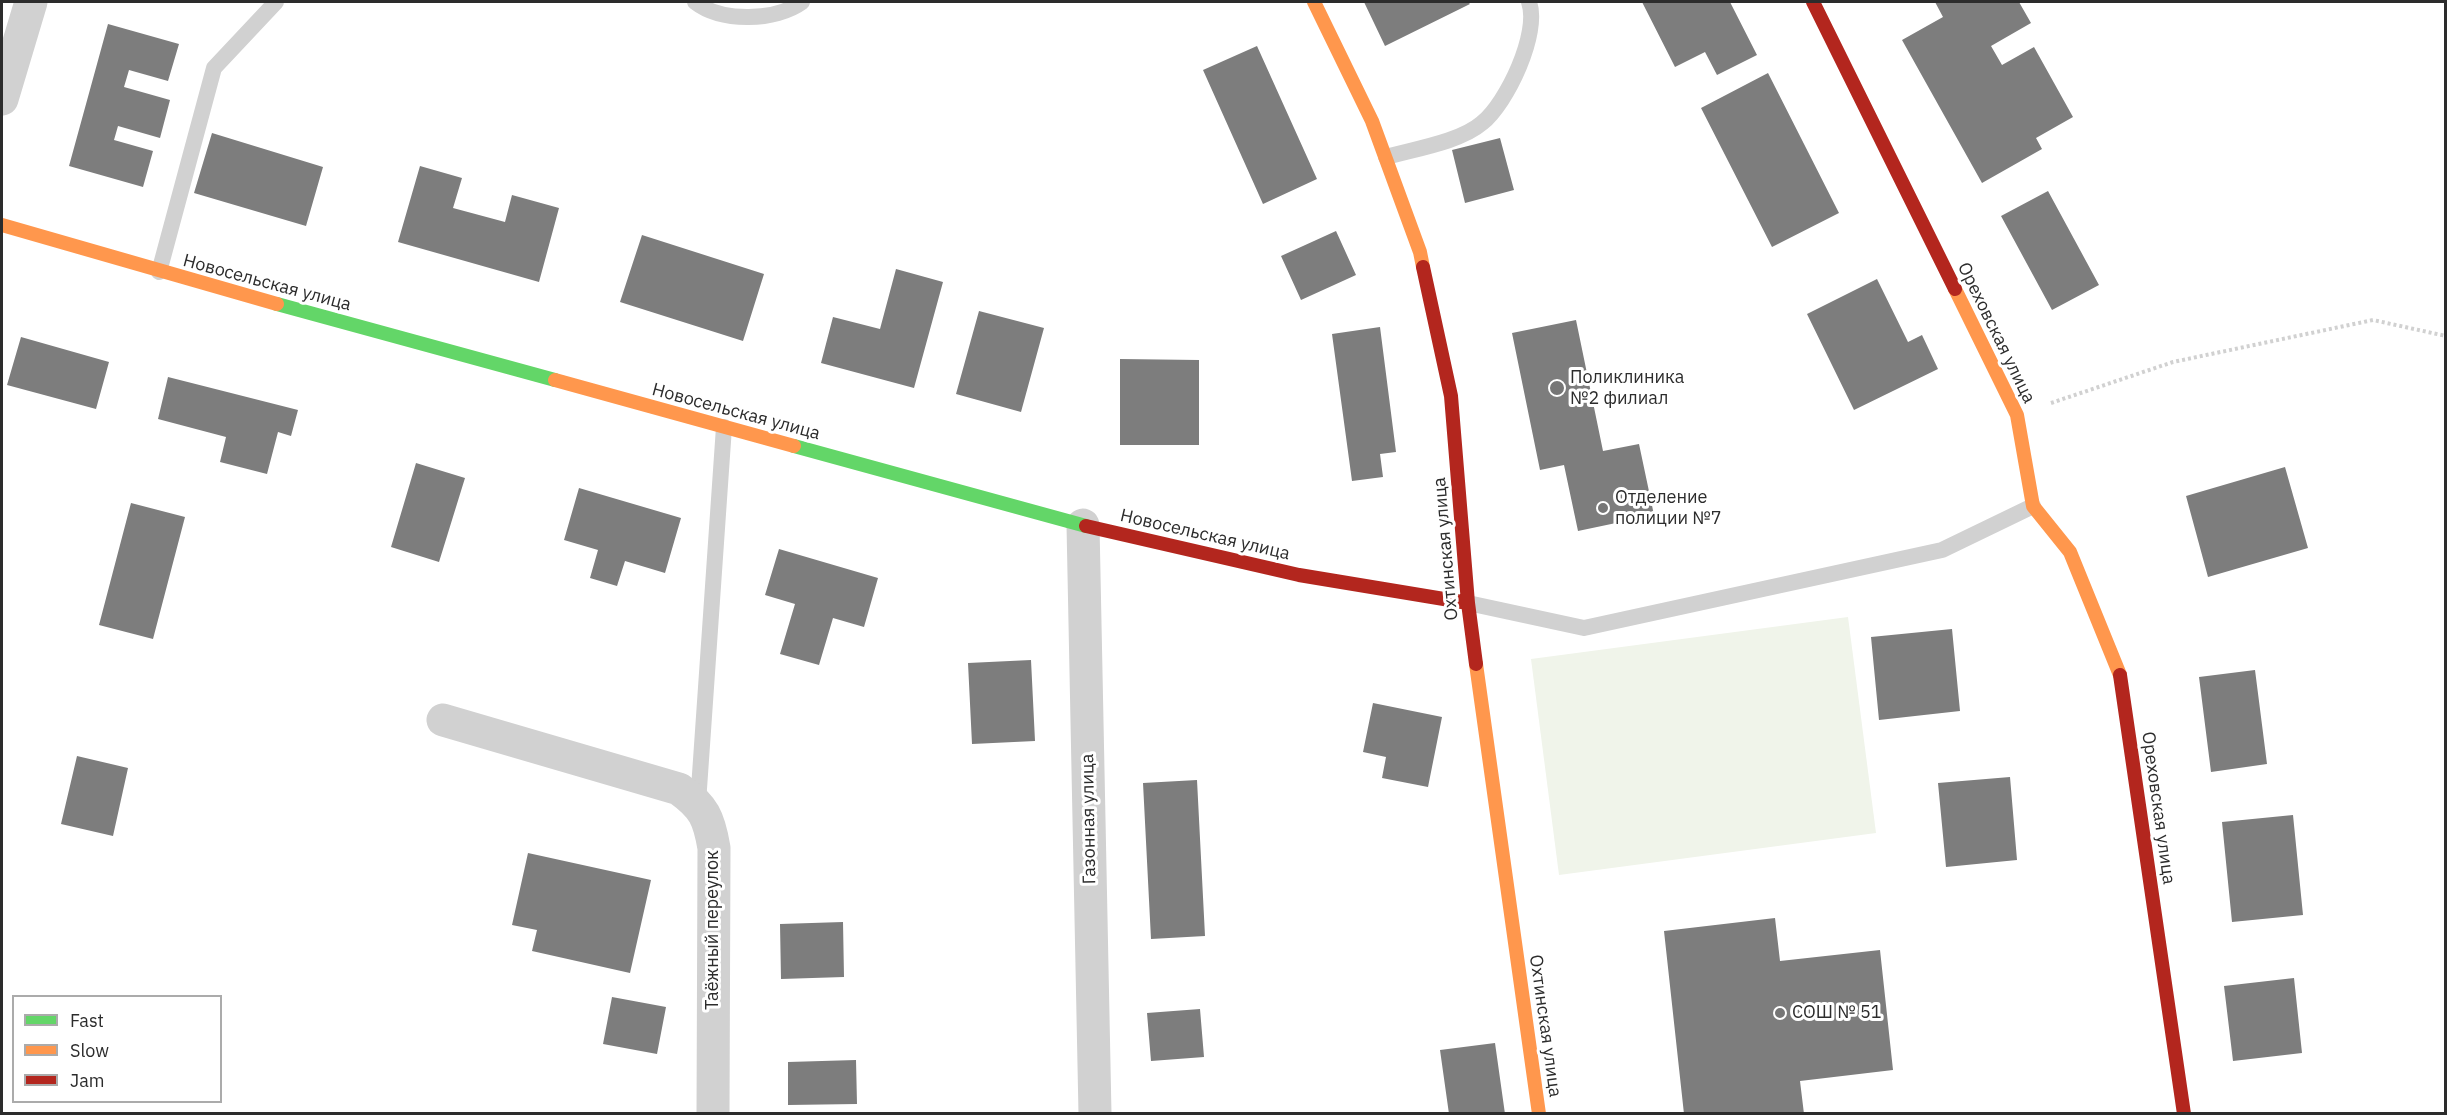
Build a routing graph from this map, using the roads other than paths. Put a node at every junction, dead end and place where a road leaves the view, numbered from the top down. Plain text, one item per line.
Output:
1 (31, 2) edge
2 (276, 2) edge
3 (695, 2) edge
4 (802, 2) edge
5 (1314, 2) edge
6 (1529, 2) edge
7 (1813, 2) edge
8 (2, 99) edge
9 (1386, 157) junction
10 (2, 225) edge
11 (159, 272) junction
12 (724, 427) junction
13 (2033, 506) junction
14 (1083, 525) junction
15 (1468, 603) junction
16 (443, 720) dead end
17 (698, 803) junction
18 (713, 1113) edge
19 (1095, 1113) edge
20 (1539, 1113) edge
21 (2184, 1113) edge

1 - 8 street
2 - 11 lane
3 - 4 lane
5 - 9 street, Охтинская улица
6 - 9 lane
7 - 13 street, Ореховская улица
9 - 15 street, Охтинская улица
10 - 11 street, Новосельская улица
11 - 12 street, Новосельская улица
12 - 14 street, Новосельская улица
12 - 17 lane
13 - 15 lane
13 - 21 street, Ореховская улица
14 - 15 street, Новосельская улица
14 - 19 street, Газонная улица
15 - 20 street, Охтинская улица
16 - 17 street
17 - 18 street, Таёжный переулок

